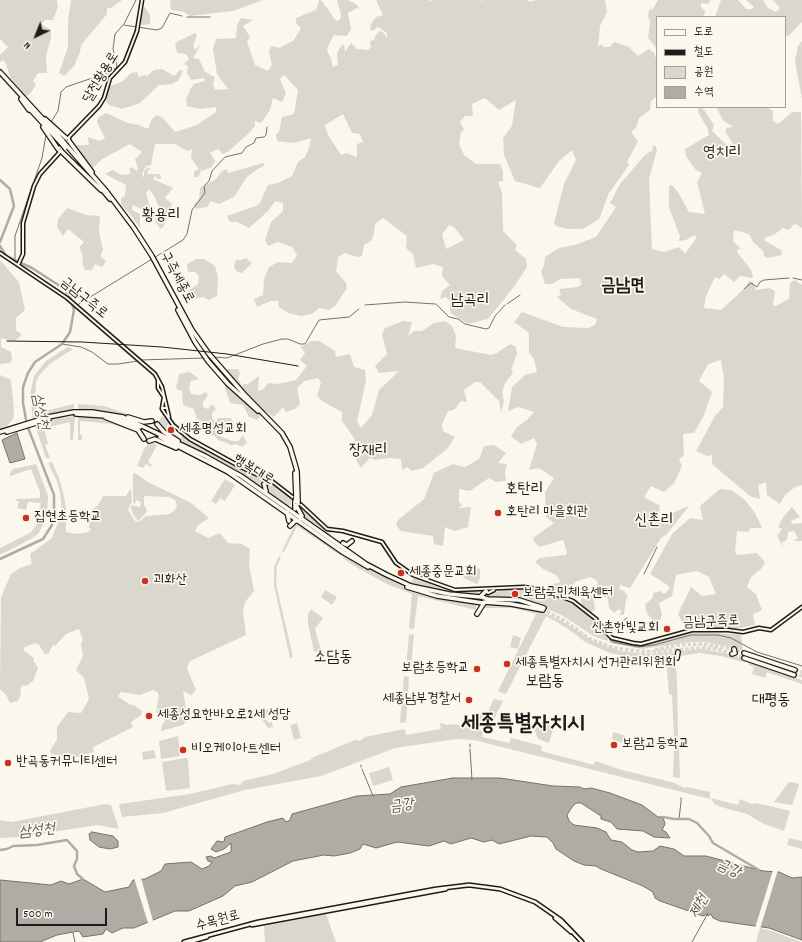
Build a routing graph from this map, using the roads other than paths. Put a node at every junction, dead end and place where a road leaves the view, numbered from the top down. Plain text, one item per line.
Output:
1 (142, 0) edge
2 (0, 72) edge
3 (0, 75) edge
4 (22, 98) junction
5 (45, 124) junction
6 (50, 130) junction
7 (67, 140) junction
8 (66, 147) junction
9 (59, 151) junction
10 (112, 198) junction
11 (115, 205) junction
12 (0, 253) edge
13 (151, 257) junction
14 (155, 263) junction
15 (18, 264) junction
16 (160, 388) junction
17 (162, 409) junction
18 (166, 409) junction
19 (92, 412) junction
20 (164, 412) junction
21 (98, 416) junction
22 (169, 418) junction
23 (152, 421) dead end
24 (35, 422) junction
25 (157, 424) dead end
26 (0, 433) edge
27 (144, 439) dead end
28 (149, 441) dead end
29 (204, 457) junction
30 (229, 471) junction
31 (271, 481) junction
32 (272, 498) junction
33 (280, 504) junction
34 (295, 508) junction
35 (305, 519) junction
36 (301, 522) junction
37 (290, 526) dead end
38 (312, 527) tunnel mouth
39 (324, 533) junction
40 (352, 552) junction
41 (366, 565) junction
42 (485, 595) junction
43 (467, 599) junction
44 (492, 599) junction
45 (495, 603) junction
46 (802, 607) edge
47 (479, 608) junction
48 (734, 650) dead end
49 (744, 653) tunnel mouth
50 (732, 654) dead end
51 (744, 658) tunnel mouth
52 (756, 660) junction
53 (184, 942) edge
54 (190, 942) edge
55 (581, 942) edge

1 - 7 main road, 달전황용로
2 - 4 highway, 구즉세종로
3 - 4 highway, 구즉세종로
4 - 5 highway, 구즉세종로
5 - 6 highway, 구즉세종로
5 - 6 highway
6 - 7 highway, 구즉세종로
6 - 7 highway
6 - 9 highway
7 - 8 highway, 구즉세종로, bridge
7 - 9 main road, 달전황용로
7 - 10 highway
8 - 10 highway, 구즉세종로
8 - 11 highway, 구즉세종로
9 - 11 highway
9 - 15 main road, 달전황용로
10 - 13 highway, 구즉세종로
11 - 13 highway, 구즉세종로
12 - 15 main road, 금남구즉로
13 - 14 highway, 구즉세종로
14 - 34 highway, 구즉세종로
14 - 34 highway, 구즉세종로
15 - 16 main road, 금남구즉로
16 - 17 main road, 금남구즉로
16 - 18 main road, 금남구즉로
17 - 18 main road
17 - 20 main road, 금남구즉로
18 - 20 main road
18 - 22 main road, 금남구즉로
19 - 23 highway
19 - 24 highway, 행복대로
19 - 29 highway, 행복대로
20 - 22 main road, 금남구즉로
21 - 24 highway, 행복대로
21 - 27 highway
21 - 29 highway, 행복대로
22 - 31 main road, 금남구즉로
24 - 26 highway, 행복대로
25 - 29 highway
28 - 29 highway
29 - 30 highway, 행복대로
30 - 32 highway, 행복대로
30 - 33 highway, 행복대로
31 - 32 highway
31 - 42 main road, 금남구즉로
32 - 33 highway, 행복대로
33 - 34 highway, 행복대로
33 - 34 highway
33 - 34 highway, 행복대로
34 - 35 highway, 행복대로
34 - 35 highway
34 - 36 highway, 행복대로
35 - 36 highway
35 - 39 highway, 행복대로
36 - 37 highway
36 - 41 highway, 행복대로
38 - 41 highway
39 - 40 highway, 행복대로
39 - 40 highway
40 - 41 highway, 행복대로
41 - 43 highway, 행복대로
42 - 43 highway, 행복대로
42 - 44 highway
42 - 45 highway, 행복대로
42 - 46 main road, 금남구즉로
42 - 47 highway
43 - 47 highway
44 - 45 highway
44 - 45 highway, 행복대로
45 - 47 highway
48 - 50 highway
49 - 52 highway
51 - 52 highway
52 - 52 highway
53 - 55 main road, 수목원로
54 - 55 main road, 수목원로

